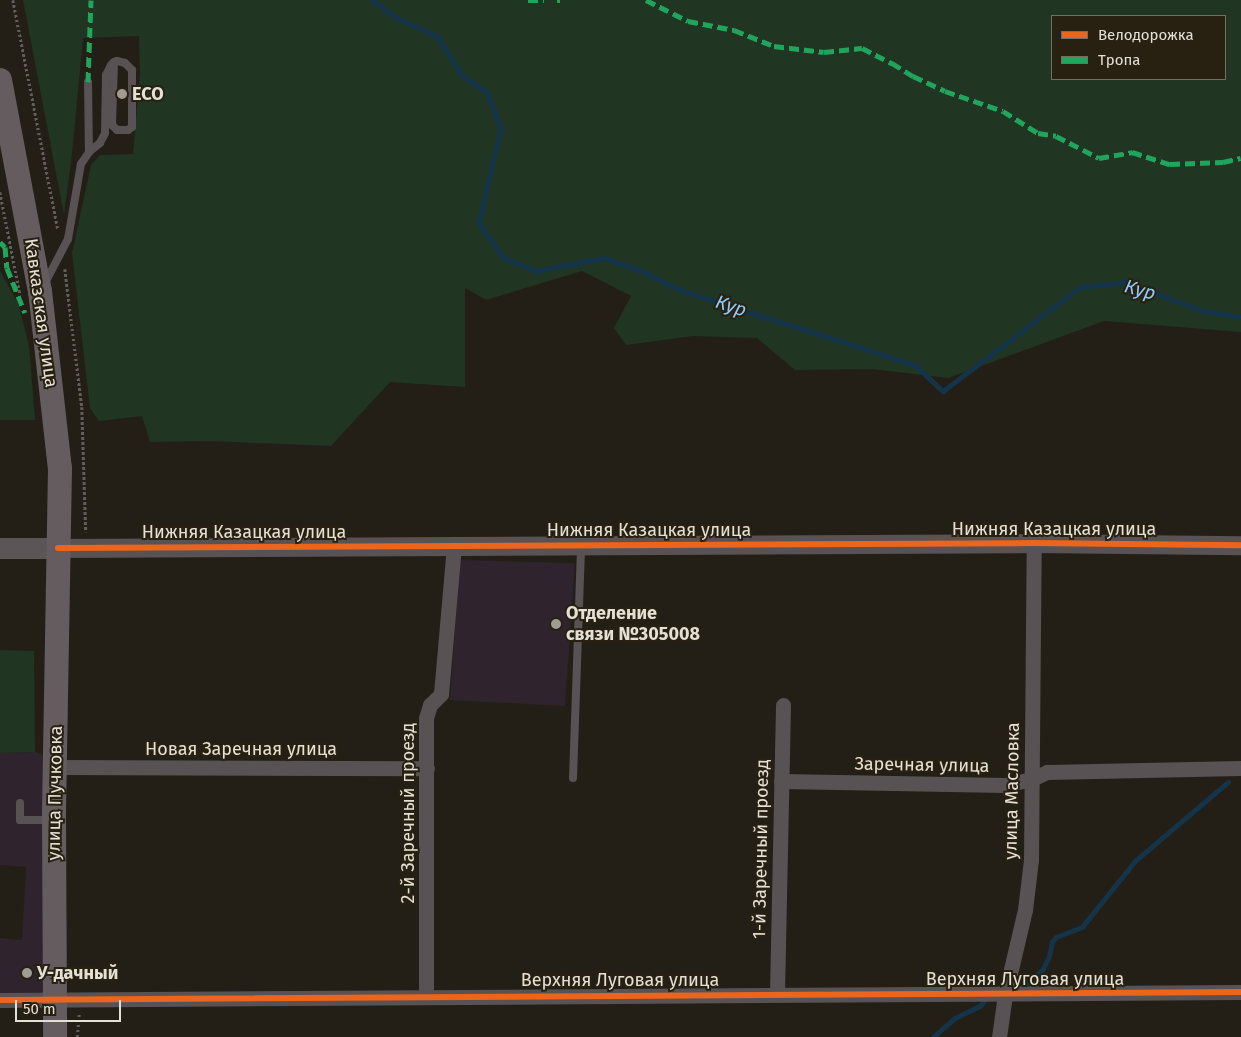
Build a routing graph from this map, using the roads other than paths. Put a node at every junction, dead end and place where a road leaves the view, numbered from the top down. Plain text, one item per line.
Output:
1 (114, 63) junction
2 (0, 80) edge
3 (88, 82) dead end
4 (89, 152) junction
5 (30, 293) junction
6 (1034, 543) junction
7 (581, 545) junction
8 (1241, 545) edge
9 (454, 546) junction
10 (0, 548) edge
11 (58, 548) junction
12 (783, 705) dead end
13 (56, 767) junction
14 (427, 768) junction
15 (1241, 768) edge
16 (573, 778) dead end
17 (1032, 779) junction
18 (781, 781) junction
19 (20, 803) dead end
20 (54, 820) junction
21 (1241, 992) edge
22 (777, 994) junction
23 (1004, 995) junction
24 (426, 996) junction
25 (54, 999) junction
26 (0, 1000) edge
27 (55, 1037) edge
28 (999, 1037) edge

1 - 1 lane
1 - 4 lane
2 - 5 main road, Кавказская улица
3 - 4 lane
4 - 5 lane
5 - 11 main road, Кавказская улица
6 - 7 street, Нижняя Казацкая улица
6 - 8 street, Нижняя Казацкая улица
6 - 17 street, улица Масловка
7 - 9 street, Нижняя Казацкая улица
7 - 16 lane
9 - 11 street, Нижняя Казацкая улица
9 - 14 street, 2-й Заречный проезд
10 - 11 main road, Нижняя Казацкая улица
11 - 13 main road, улица Пучковка
12 - 18 street, 1-й Заречный проезд
13 - 14 street, Новая Заречная улица
13 - 20 main road, улица Пучковка
14 - 24 street, 2-й Заречный проезд
15 - 17 street, Заречная улица
17 - 18 street, Заречная улица
17 - 23 street, улица Масловка
18 - 22 street, 1-й Заречный проезд
19 - 20 lane
20 - 25 main road, улица Пучковка
21 - 23 street, Верхняя Луговая улица
22 - 23 street, Верхняя Луговая улица
22 - 24 street, Верхняя Луговая улица
23 - 28 street, улица Масловка
24 - 25 street, Верхняя Луговая улица
25 - 26 street, Верхняя Луговая улица
25 - 27 main road, улица Пучковка

